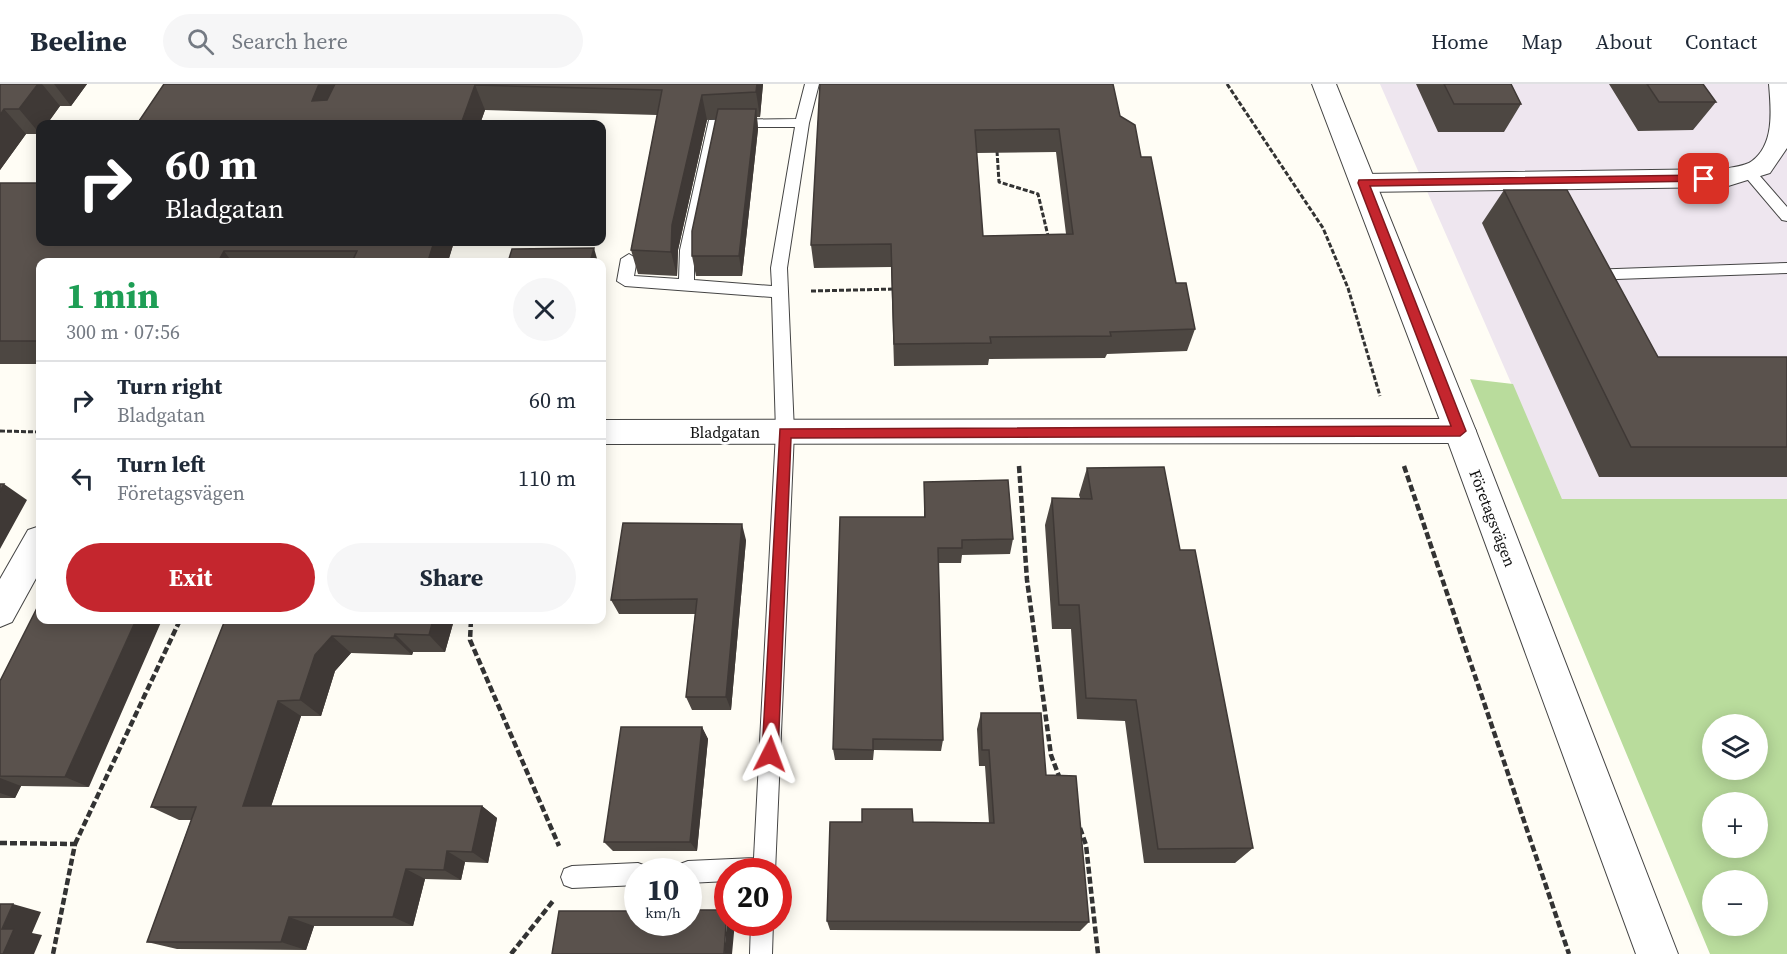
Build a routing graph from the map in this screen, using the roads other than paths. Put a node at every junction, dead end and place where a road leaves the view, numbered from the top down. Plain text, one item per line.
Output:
1 (812, 84) edge
2 (1324, 84) edge
3 (1781, 84) edge
4 (802, 123) junction
5 (1748, 171) junction
6 (1363, 183) junction
7 (1787, 216) edge
8 (629, 259) edge
9 (1787, 268) edge
10 (686, 285) junction
11 (780, 292) junction
12 (1598, 294) edge
13 (1460, 431) junction
14 (606, 432) edge
15 (785, 432) junction
16 (36, 547) edge
17 (0, 611) edge
18 (765, 858) edge
19 (624, 875) edge
20 (572, 877) road end
21 (762, 936) edge
22 (761, 954) edge
23 (1657, 954) edge

1 - 4 lane
2 - 6 street, Företagsvägen
3 - 5 street
4 - 10 lane
4 - 11 lane
5 - 6 street
5 - 7 lane
6 - 13 street, Företagsvägen
8 - 10 lane
9 - 12 lane
10 - 11 lane
11 - 15 lane
13 - 15 street, Bladgatan
13 - 23 street, Företagsvägen
14 - 15 street, Bladgatan
15 - 18 lane
16 - 17 street
19 - 20 lane
21 - 22 lane

